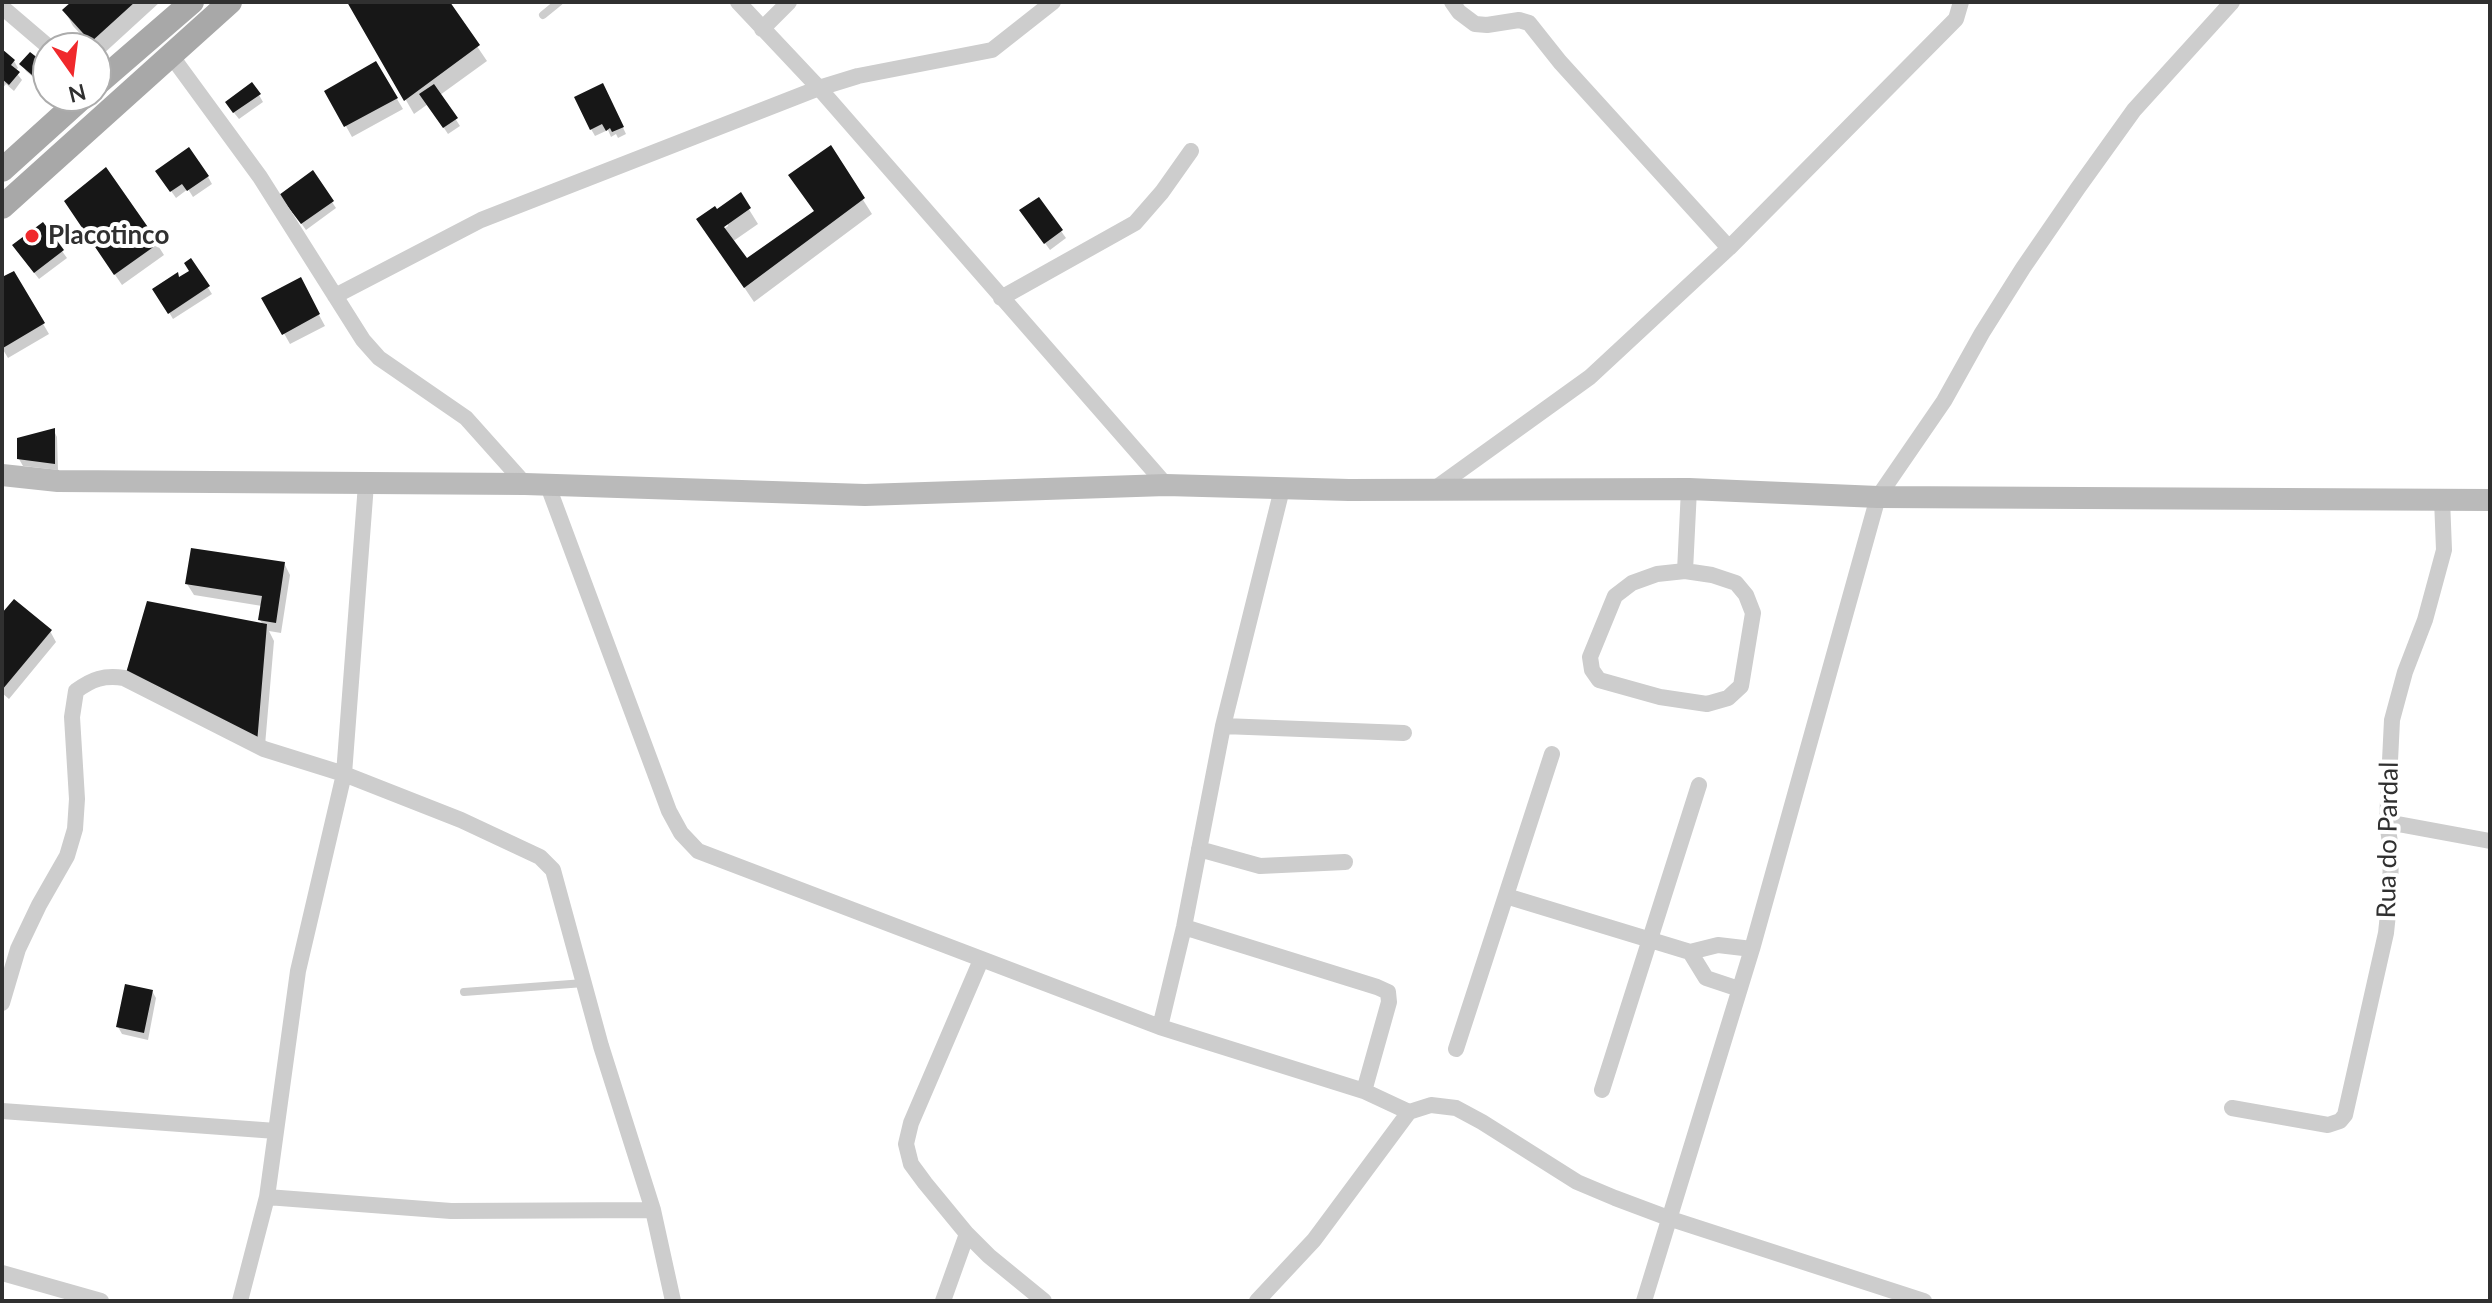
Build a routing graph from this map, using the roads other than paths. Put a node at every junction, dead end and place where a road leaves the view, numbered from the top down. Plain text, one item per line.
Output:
1 (192, 2) edge
2 (230, 2) edge
3 (559, 2) edge
4 (738, 2) edge
5 (789, 2) edge
6 (1053, 2) edge
7 (1452, 2) edge
8 (1961, 2) edge
9 (2232, 2) edge
10 (2, 7) edge
11 (543, 15) dead end
12 (762, 29) junction
13 (32, 33) edge
14 (170, 54) junction
15 (112, 71) edge
16 (819, 88) junction
17 (66, 112) edge
18 (1191, 151) dead end
19 (2, 170) edge
20 (2, 207) edge
21 (1729, 248) junction
22 (335, 296) junction
23 (1001, 298) junction
24 (2, 475) edge
25 (366, 484) junction
26 (536, 485) junction
27 (1166, 485) junction
28 (1282, 489) junction
29 (1689, 489) junction
30 (1433, 490) junction
31 (1878, 497) junction
32 (2442, 499) junction
33 (2490, 500) edge
34 (1685, 571) junction
35 (1223, 726) junction
36 (1404, 733) dead end
37 (1552, 754) dead end
38 (344, 774) junction
39 (1699, 785) dead end
40 (2387, 822) junction
41 (2490, 841) edge
42 (1199, 849) junction
43 (1345, 862) dead end
44 (1506, 896) junction
45 (1184, 927) junction
46 (1650, 940) junction
47 (1752, 949) junction
48 (1690, 952) junction
49 (981, 960) junction
50 (585, 983) junction
51 (1739, 989) junction
52 (464, 992) dead end
53 (2, 1003) edge
54 (1160, 1027) junction
55 (1456, 1049) dead end
56 (1602, 1090) dead end
57 (1364, 1091) junction
58 (2232, 1108) dead end
59 (2, 1111) edge
60 (1409, 1112) junction
61 (276, 1131) junction
62 (267, 1197) junction
63 (653, 1210) junction
64 (1671, 1219) junction
65 (967, 1234) junction
66 (2, 1273) edge
67 (101, 1301) edge
68 (240, 1301) edge
69 (673, 1301) edge
70 (943, 1301) edge
71 (1044, 1301) edge
72 (1257, 1301) edge
73 (1644, 1301) edge
74 (1924, 1301) edge

1 - 15 main road
2 - 14 main road
3 - 11 lane
4 - 12 street
5 - 12 street
6 - 16 street
7 - 21 street
8 - 21 street
9 - 31 street
10 - 13 street
12 - 16 street
14 - 20 main road
14 - 22 street
16 - 22 street
16 - 23 street
17 - 19 main road
18 - 23 street
21 - 30 street
22 - 26 street
23 - 27 street
24 - 25 main road
25 - 26 main road
25 - 38 street
26 - 27 main road
26 - 49 street
27 - 28 main road
28 - 30 main road
28 - 35 street
29 - 30 main road
29 - 31 main road
29 - 34 street
31 - 32 main road
31 - 47 street
32 - 33 main road
32 - 40 street, Rua do Pardal
34 - 34 street
35 - 36 street
35 - 42 street
37 - 44 street
38 - 50 street
38 - 53 street
38 - 61 street
39 - 46 street
40 - 41 street
40 - 58 street, Rua do Pardal
42 - 43 street
42 - 45 street
44 - 46 street
44 - 55 street
45 - 54 street
45 - 57 street
46 - 48 street
46 - 56 street
47 - 48 street
47 - 51 street
48 - 51 street
49 - 54 street
49 - 65 street
50 - 52 lane
50 - 63 street
51 - 64 street
54 - 57 street
57 - 60 street
59 - 61 street
60 - 64 street
60 - 72 street
61 - 62 street
62 - 63 street
62 - 68 street
63 - 69 street
64 - 73 street
64 - 74 street
65 - 70 street
65 - 71 street
66 - 67 street

